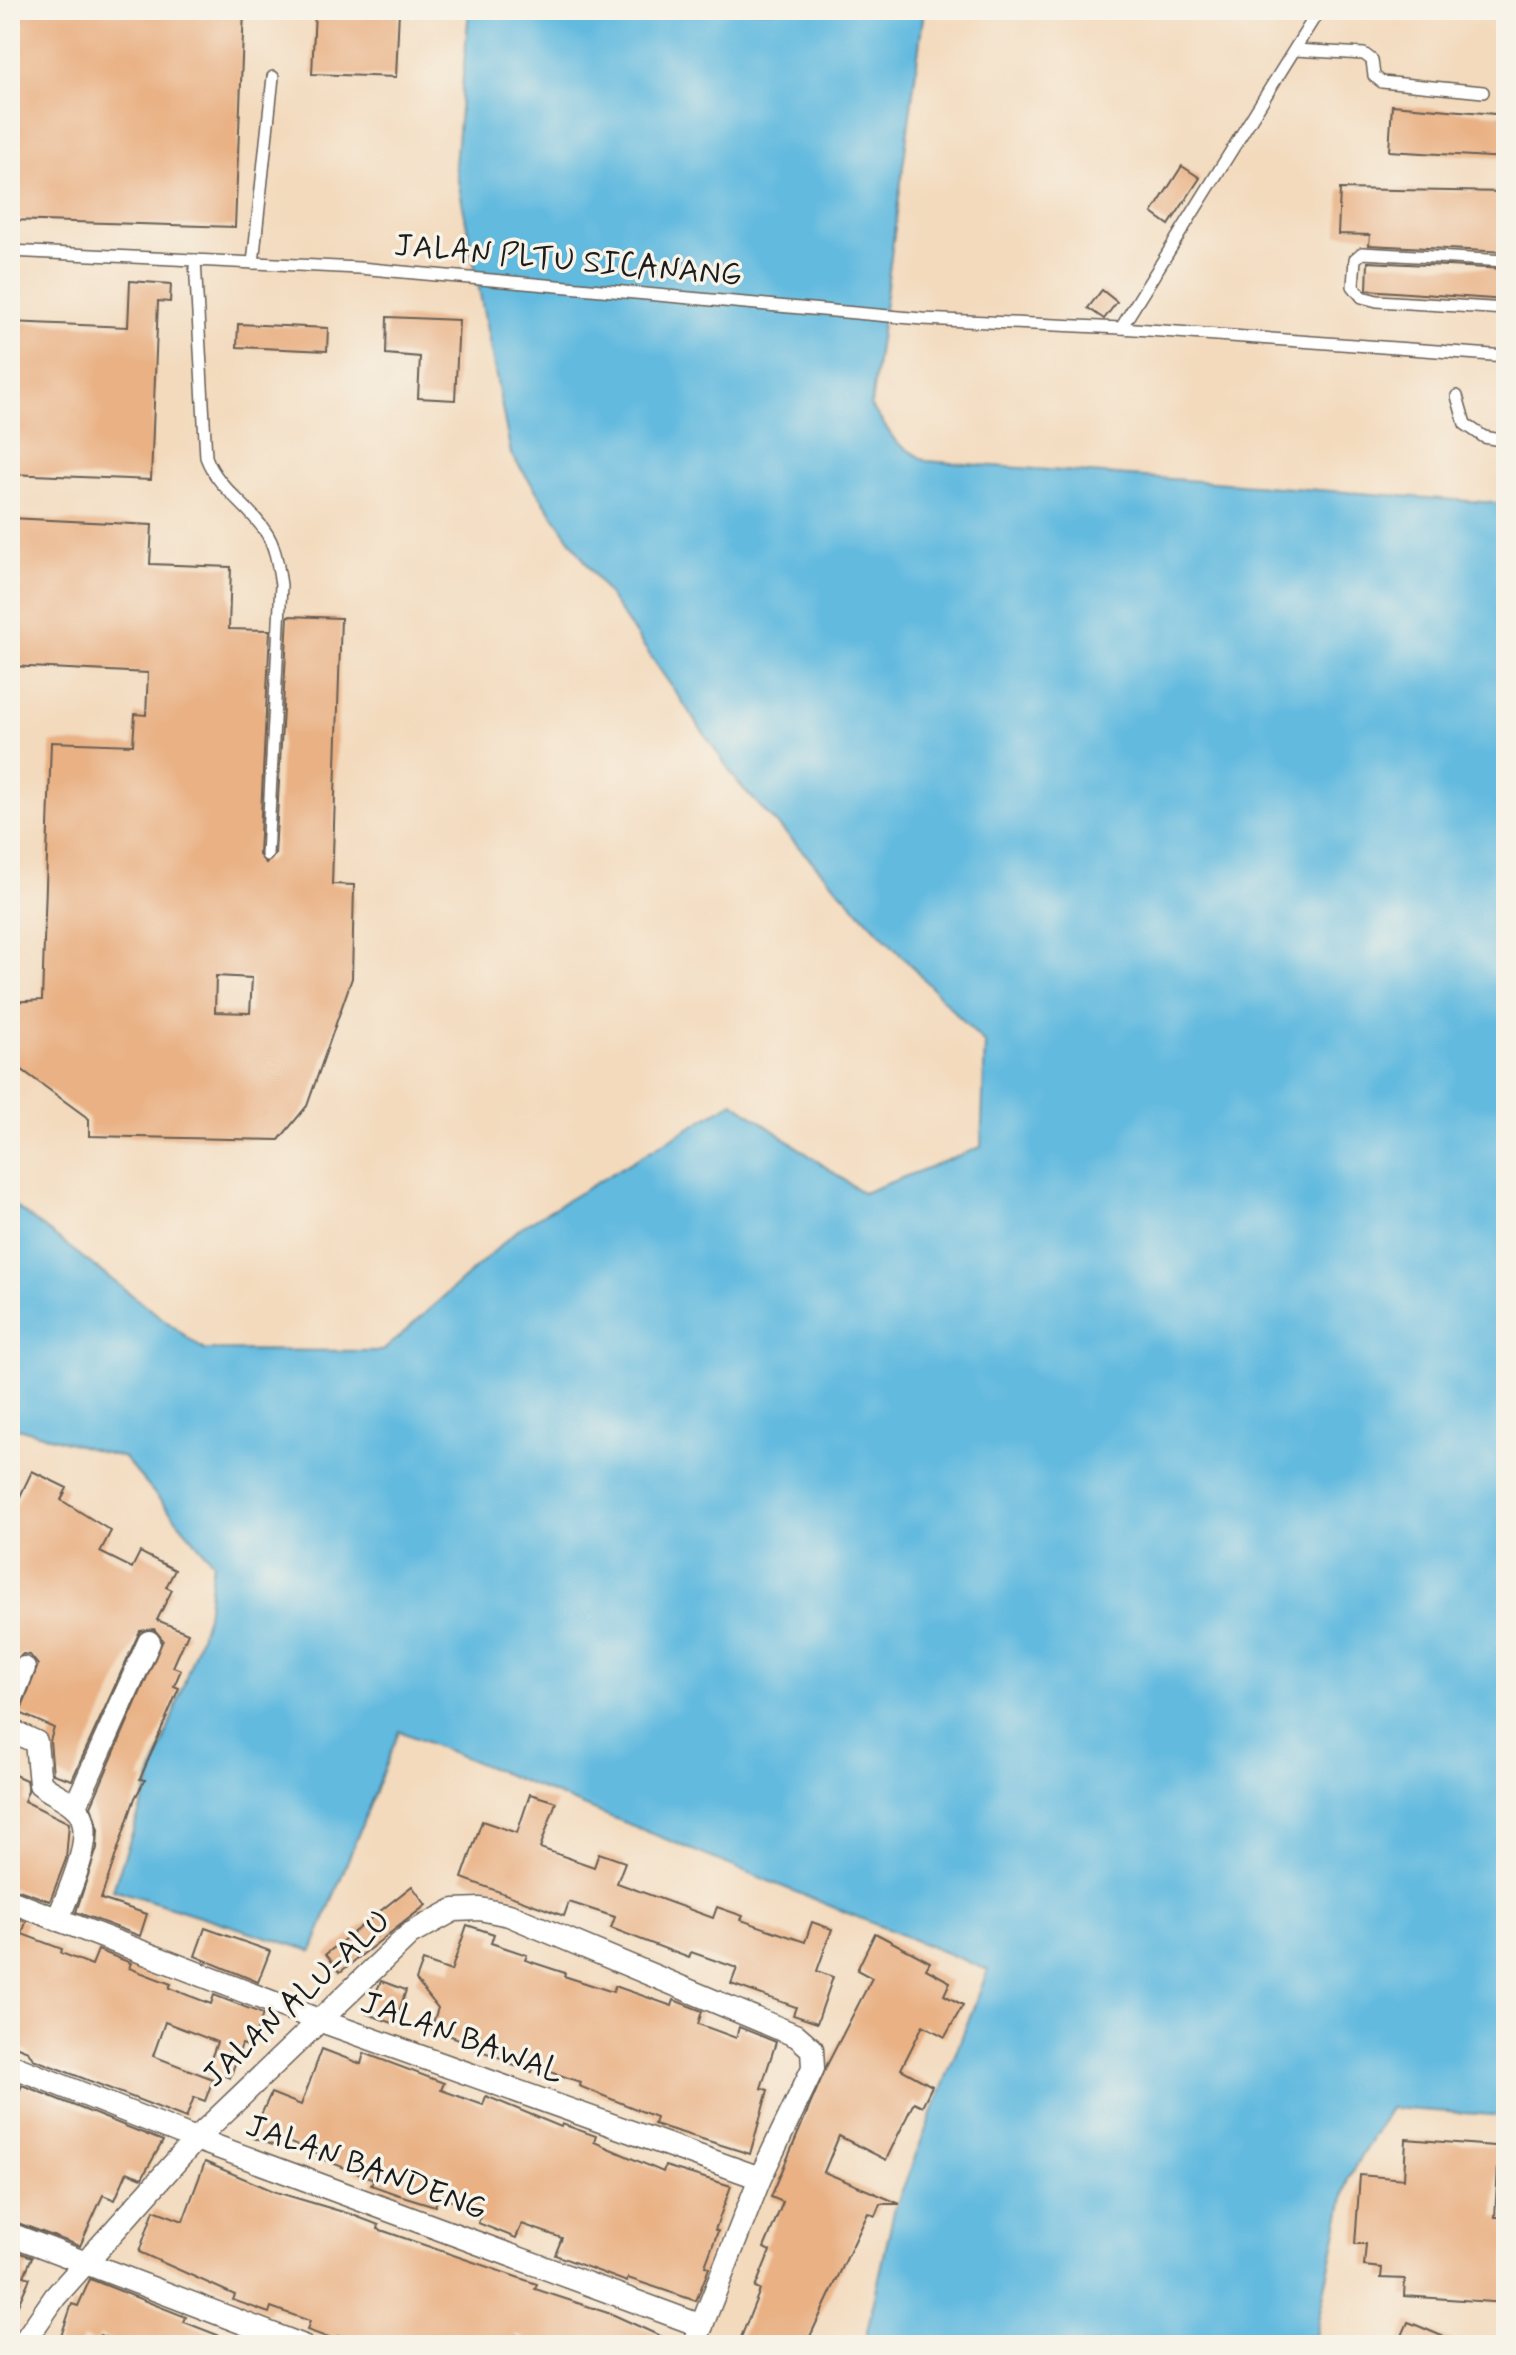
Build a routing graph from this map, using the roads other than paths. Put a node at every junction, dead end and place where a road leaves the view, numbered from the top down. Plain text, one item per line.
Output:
1 (1319, 10) edge
2 (1295, 50) junction
3 (273, 77) dead end
4 (1483, 92) dead end
5 (10, 251) edge
6 (195, 260) junction
7 (1506, 261) edge
8 (253, 263) junction
9 (1506, 309) edge
10 (1121, 328) junction
11 (1506, 356) edge
12 (1457, 396) dead end
13 (1506, 441) edge
14 (267, 855) dead end
15 (149, 1642) dead end
16 (24, 1668) dead end
17 (10, 1703) edge
18 (10, 1730) edge
19 (75, 1807) junction
20 (10, 1901) edge
21 (58, 1920) junction
22 (321, 2021) junction
23 (10, 2065) edge
24 (196, 2139) junction
25 (760, 2178) junction
26 (10, 2234) edge
27 (85, 2265) junction
28 (698, 2335) edge
29 (22, 2345) edge
30 (301, 2345) edge

1 - 2 lane
2 - 4 lane
2 - 10 lane
3 - 8 lane
5 - 6 lane, JALAN PLTU SICANANG
6 - 8 lane, JALAN PLTU SICANANG
6 - 14 lane
7 - 9 lane
8 - 10 lane, JALAN PLTU SICANANG
10 - 11 lane, JALAN PLTU SICANANG
12 - 13 lane
15 - 19 street
16 - 17 street
18 - 19 street
19 - 21 street
20 - 21 street, JALAN BAWAL
21 - 22 street, JALAN BAWAL
22 - 24 street, JALAN ALU-ALU
22 - 25 street, JALAN BAWAL
22 - 25 street, JALAN ALU-ALU
23 - 24 street, JALAN BANDENG
24 - 27 street, JALAN ALU-ALU
24 - 28 street, JALAN BANDENG
25 - 28 street
26 - 27 street
27 - 29 street, JALAN ALU-ALU
27 - 30 street

